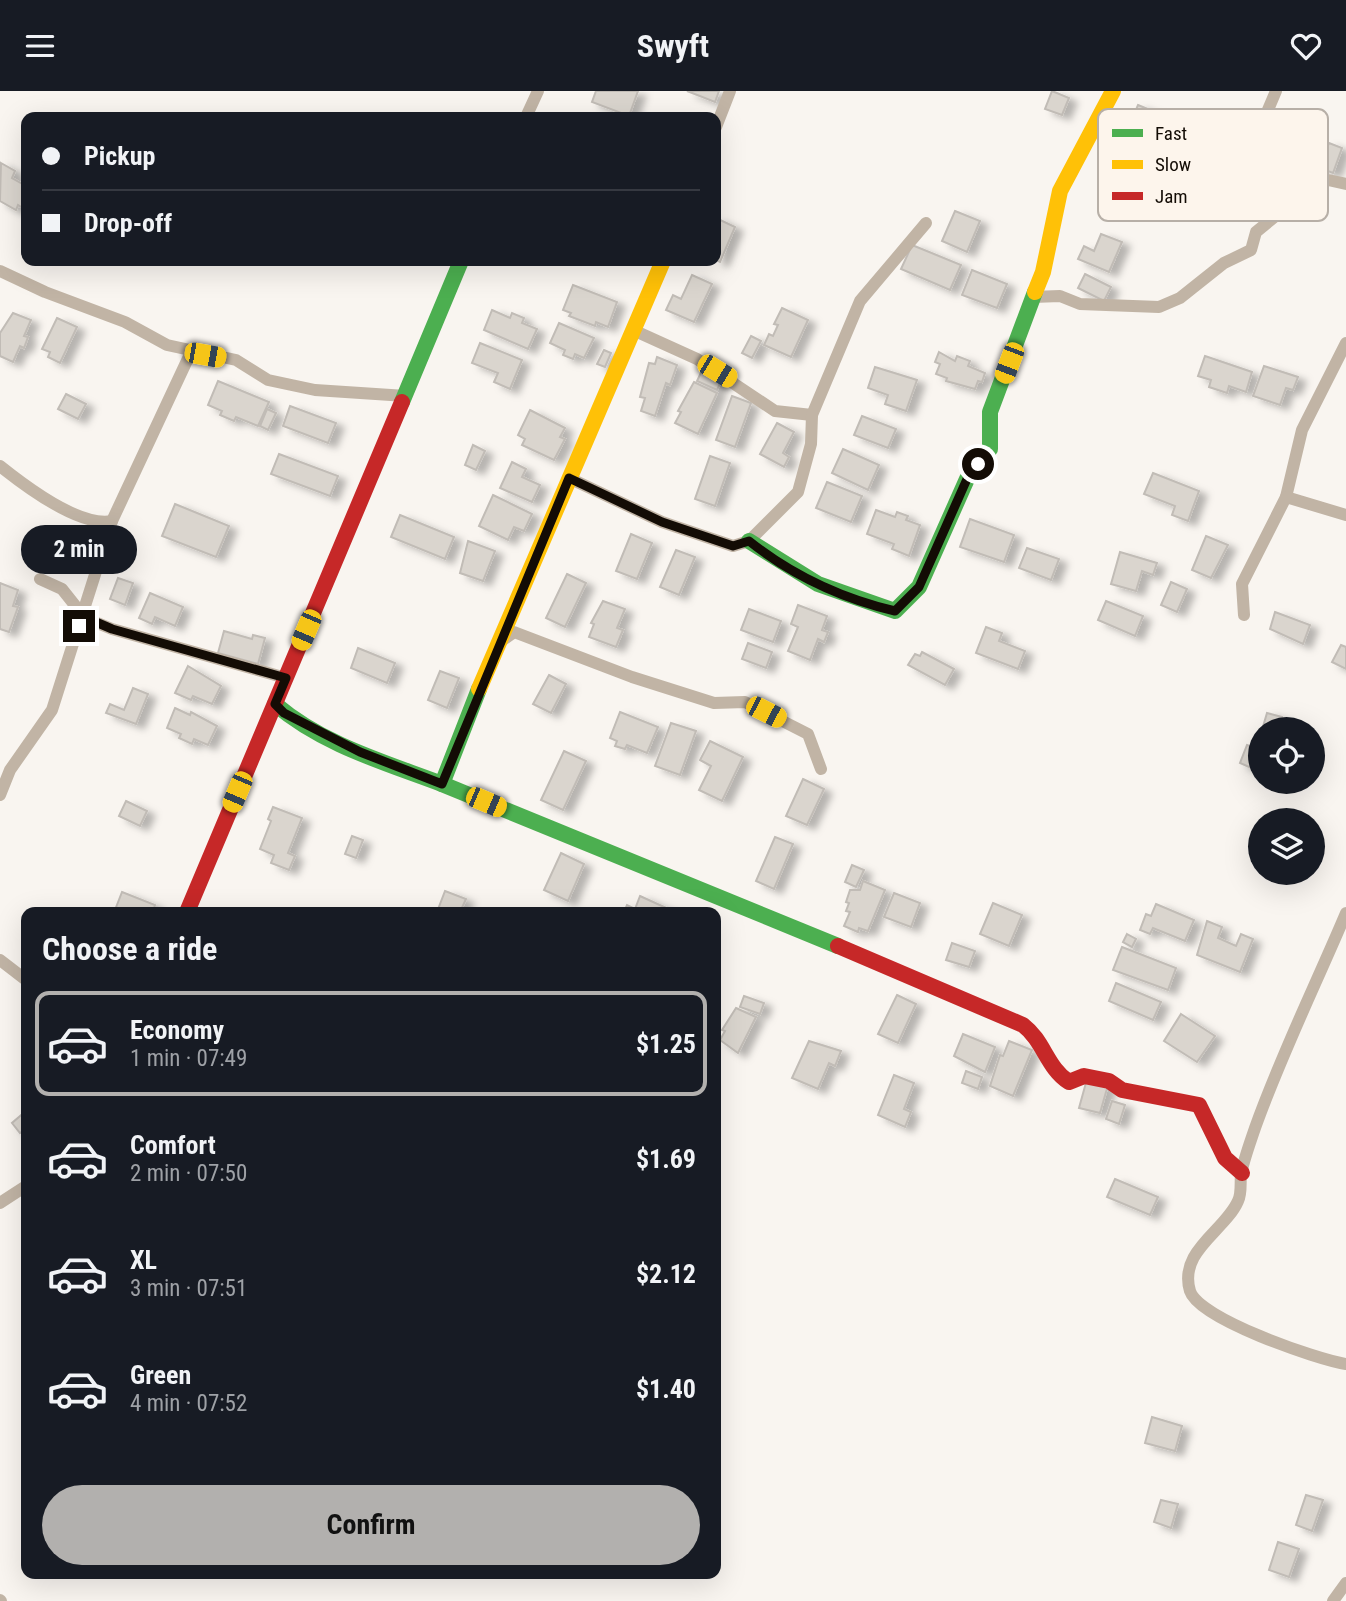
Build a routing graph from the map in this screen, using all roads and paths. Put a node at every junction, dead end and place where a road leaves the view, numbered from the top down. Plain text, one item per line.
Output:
1 (538, 91) edge
2 (730, 91) edge
3 (1113, 91) edge
4 (1276, 91) edge
5 (1104, 109) edge
6 (1268, 109) edge
7 (528, 112) edge
8 (721, 114) edge
9 (1098, 122) edge
10 (1328, 180) edge
11 (1346, 184) edge
12 (1269, 221) edge
13 (926, 223) dead end
14 (459, 266) edge
15 (661, 266) edge
16 (0, 271) edge
17 (1033, 297) junction
18 (633, 330) junction
19 (1346, 343) edge
20 (191, 352) junction
21 (406, 395) junction
22 (812, 415) junction
23 (0, 466) edge
24 (569, 478) junction
25 (1286, 497) junction
26 (1346, 515) edge
27 (112, 521) junction
28 (749, 541) junction
29 (40, 579) dead end
30 (1244, 615) dead end
31 (82, 616) junction
32 (499, 642) junction
33 (286, 678) junction
34 (275, 704) junction
35 (821, 768) dead end
36 (442, 784) junction
37 (0, 795) edge
38 (189, 907) edge
39 (1346, 912) edge
40 (0, 960) edge
41 (21, 976) edge
42 (1242, 1173) junction
43 (21, 1190) edge
44 (0, 1203) edge
45 (1346, 1364) edge
46 (1346, 1583) edge
47 (1333, 1601) edge

1 - 7 street
2 - 8 street
3 - 5 street
4 - 6 street
9 - 17 street
10 - 11 street
12 - 17 street
13 - 22 street
14 - 21 street
15 - 18 street
16 - 20 street
17 - 28 street
18 - 22 street
18 - 24 street
19 - 25 street
20 - 21 street
20 - 27 street
21 - 33 street
22 - 28 street
23 - 27 street
24 - 28 street
24 - 32 street
25 - 26 street
25 - 30 street
27 - 31 street
29 - 31 street
31 - 33 street
31 - 37 street
32 - 35 street
32 - 36 street
33 - 34 street
34 - 36 street
34 - 38 street
36 - 42 street
39 - 42 street
40 - 41 street
42 - 45 street
43 - 44 street
46 - 47 street

